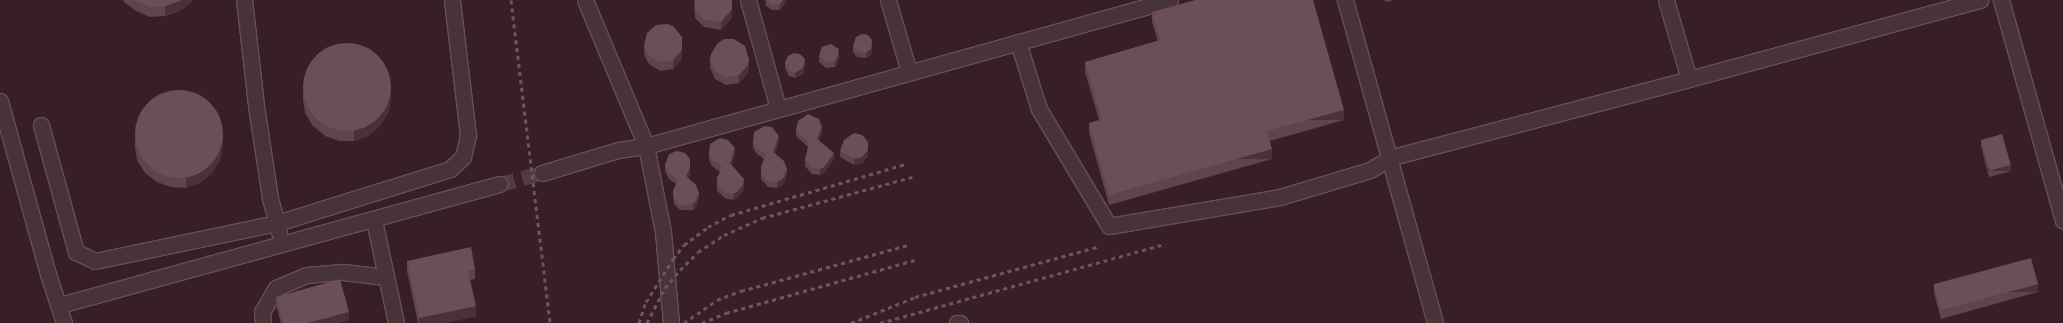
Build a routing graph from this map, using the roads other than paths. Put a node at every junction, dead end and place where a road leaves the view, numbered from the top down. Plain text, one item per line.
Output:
1 (244, 0) edge
2 (452, 0) edge
3 (585, 0) edge
4 (748, 0) edge
5 (888, 0) edge
6 (1170, 0) edge
7 (1345, 0) edge
8 (1666, 0) edge
9 (1980, 0) edge
10 (2001, 0) edge
11 (1018, 42) junction
12 (909, 72) junction
13 (1689, 79) junction
14 (0, 101) edge
15 (778, 108) junction
16 (41, 125) dead end
17 (646, 146) junction
18 (1389, 158) junction
19 (542, 173) tunnel mouth
20 (500, 184) tunnel mouth
21 (374, 220) junction
22 (2063, 220) edge
23 (277, 223) junction
24 (282, 245) junction
25 (386, 277) junction
26 (60, 306) junction
27 (64, 323) edge
28 (263, 323) edge
29 (396, 323) edge
30 (671, 323) edge
31 (1435, 323) edge

1 - 23 lane
2 - 23 lane
3 - 17 lane
4 - 15 lane
5 - 12 lane
6 - 11 lane
7 - 18 lane
8 - 13 lane
9 - 13 lane
10 - 22 lane
11 - 12 lane
11 - 18 lane
12 - 15 lane
13 - 18 lane
14 - 26 lane
15 - 17 lane
16 - 23 lane
17 - 19 lane
17 - 30 lane
18 - 31 lane
20 - 21 lane
21 - 24 lane
21 - 25 lane
23 - 24 lane
24 - 26 lane
25 - 28 lane
25 - 29 lane
26 - 27 lane

